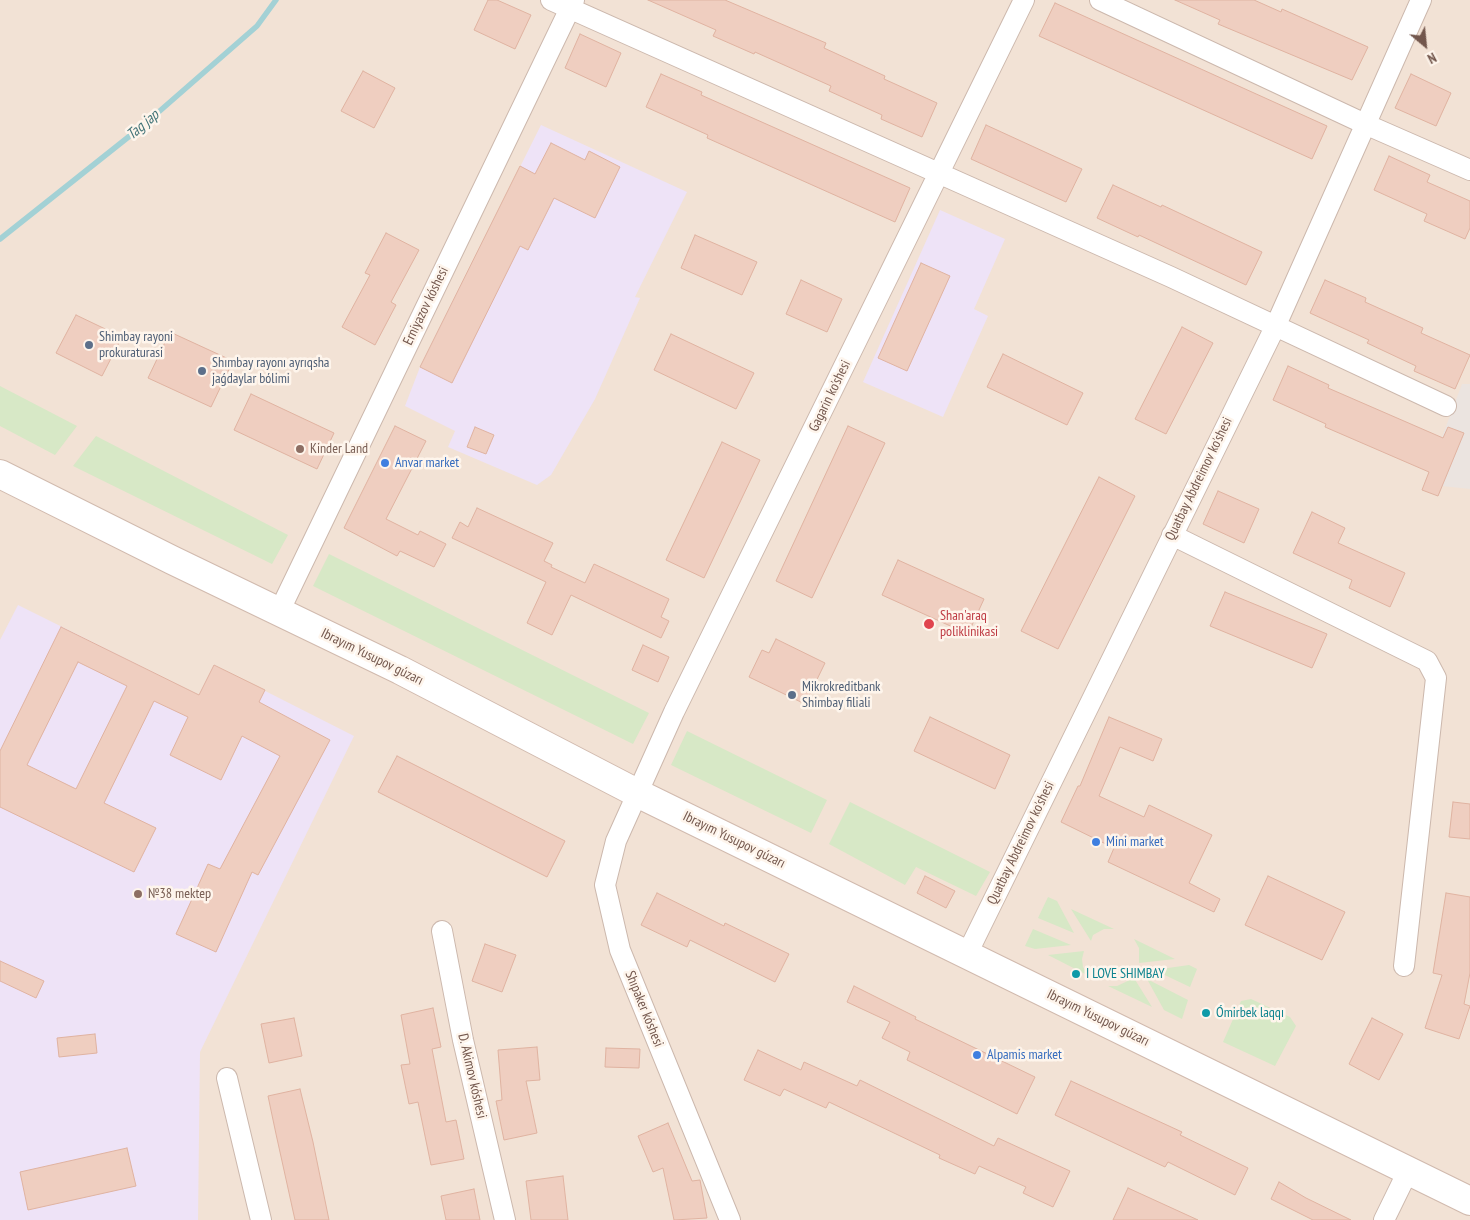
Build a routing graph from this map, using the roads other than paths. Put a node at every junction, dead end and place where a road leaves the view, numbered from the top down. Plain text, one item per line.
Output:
1 (551, 0) edge
2 (1024, 0) edge
3 (1100, 0) edge
4 (1421, 0) edge
5 (572, 4) edge
6 (1365, 124) junction
7 (1470, 170) edge
8 (941, 172) junction
9 (1276, 325) junction
10 (1446, 406) dead end
11 (0, 474) edge
12 (1172, 535) junction
13 (279, 612) junction
14 (637, 793) junction
15 (442, 931) dead end
16 (967, 954) junction
17 (1404, 966) dead end
18 (227, 1078) dead end
19 (1408, 1171) junction
20 (1470, 1201) edge
21 (261, 1220) edge
22 (505, 1220) edge
23 (730, 1220) edge
24 (1384, 1220) edge

1 - 5 street
2 - 8 street, Gagarin ko'shesi
3 - 6 street
4 - 6 street, Quatbay Abdreimov ko'shesi
5 - 8 street
5 - 13 street, Erniyazov kóshesi
6 - 7 street
6 - 9 street, Quatbay Abdreimov ko'shesi
8 - 9 street
8 - 14 street, Gagarin ko'shesi
9 - 10 street
9 - 12 street, Quatbay Abdreimov ko'shesi
11 - 13 main road, Ibrayım Yusupov gúzarı
12 - 16 street, Quatbay Abdreimov ko'shesi
12 - 17 street
13 - 14 main road, Ibrayım Yusupov gúzarı
14 - 16 main road, Ibrayım Yusupov gúzarı
14 - 23 street, Shıpaker kóshesi
15 - 22 street, D. Akimov kóshesi
16 - 19 main road, Ibrayım Yusupov gúzarı
18 - 21 street
19 - 20 main road, Ibrayım Yusupov gúzarı
19 - 24 street

